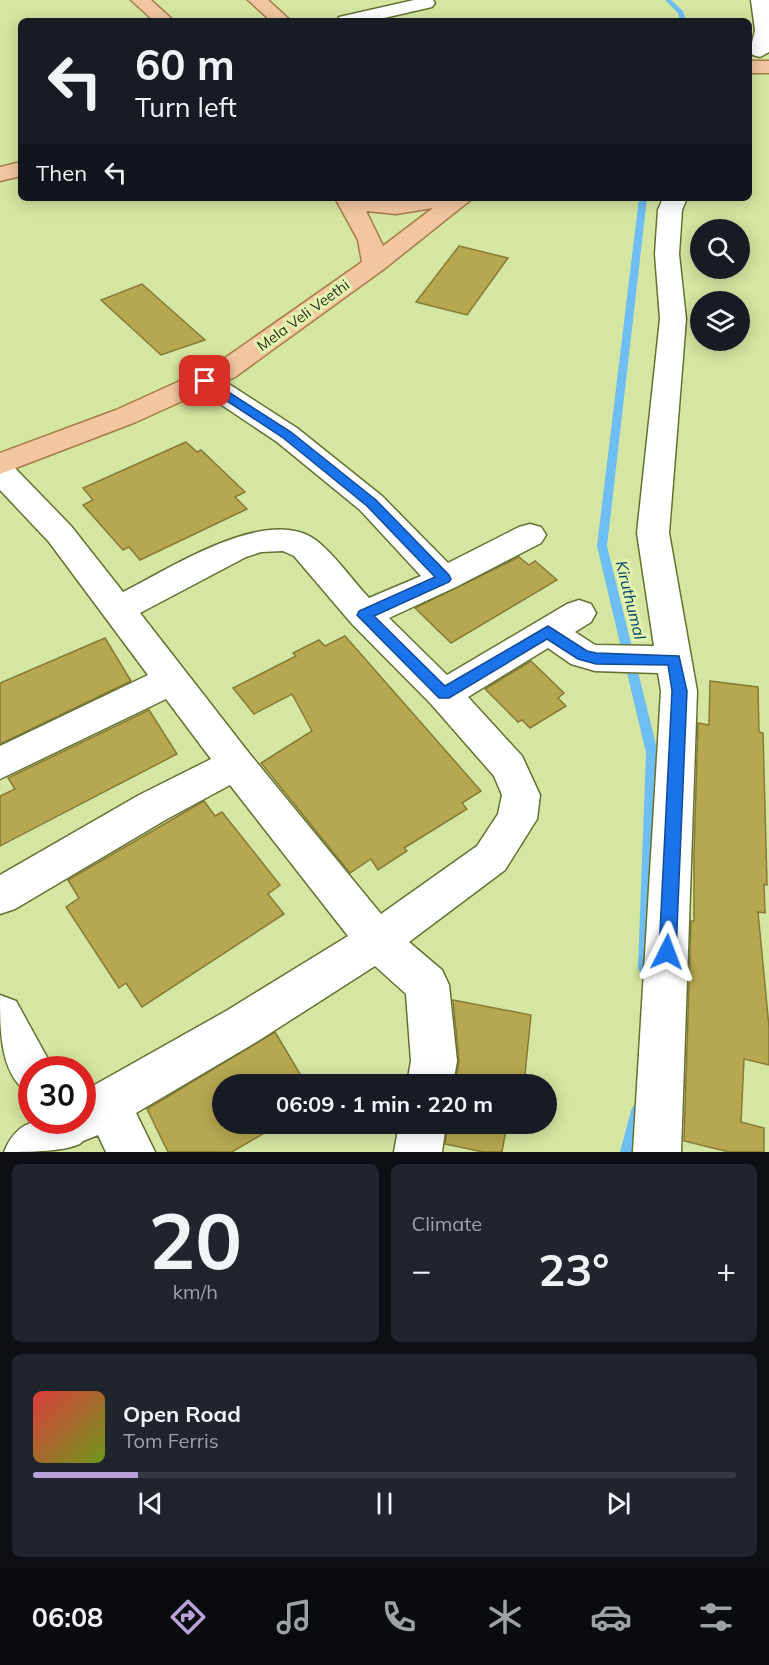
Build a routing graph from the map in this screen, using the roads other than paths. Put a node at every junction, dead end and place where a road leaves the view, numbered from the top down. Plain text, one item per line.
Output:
1 (140, 0) edge
2 (257, 0) edge
3 (445, 0) edge
4 (760, 0) edge
5 (425, 1) edge
6 (161, 18) edge
7 (278, 18) edge
8 (358, 18) edge
9 (759, 58) edge
10 (18, 170) edge
11 (0, 174) edge
12 (349, 201) edge
13 (356, 201) edge
14 (432, 201) edge
15 (457, 201) edge
16 (674, 201) edge
17 (375, 264) junction
18 (205, 381) junction
19 (0, 464) edge
20 (0, 471) edge
21 (530, 535) dead end
22 (444, 579) junction
23 (117, 610) junction
24 (579, 613) dead end
25 (364, 615) junction
26 (548, 632) junction
27 (674, 660) junction
28 (171, 680) junction
29 (444, 694) junction
30 (0, 762) edge
31 (236, 764) junction
32 (0, 896) edge
33 (377, 940) junction
34 (0, 1016) edge
35 (23, 1056) edge
36 (432, 1074) edge
37 (96, 1109) edge
38 (92, 1134) edge
39 (421, 1134) edge
40 (131, 1152) edge
41 (418, 1152) edge
42 (657, 1152) edge

1 - 6 main road
2 - 7 main road
3 - 5 street
4 - 9 street
5 - 8 street
10 - 11 main road
12 - 17 main road
13 - 14 main road
15 - 17 main road, Mela Veli Veethi
16 - 27 street
17 - 18 main road, Mela Veli Veethi
18 - 19 main road, Mela Veli Veethi
18 - 22 street
20 - 23 street
21 - 22 street
22 - 25 street
23 - 25 street
23 - 28 street
24 - 26 street
25 - 29 street
26 - 27 street
26 - 29 street
27 - 42 street
28 - 30 street
28 - 31 street
29 - 33 street
31 - 32 street
31 - 33 street
33 - 36 street
33 - 37 street
34 - 35 street
38 - 40 street
39 - 41 street

